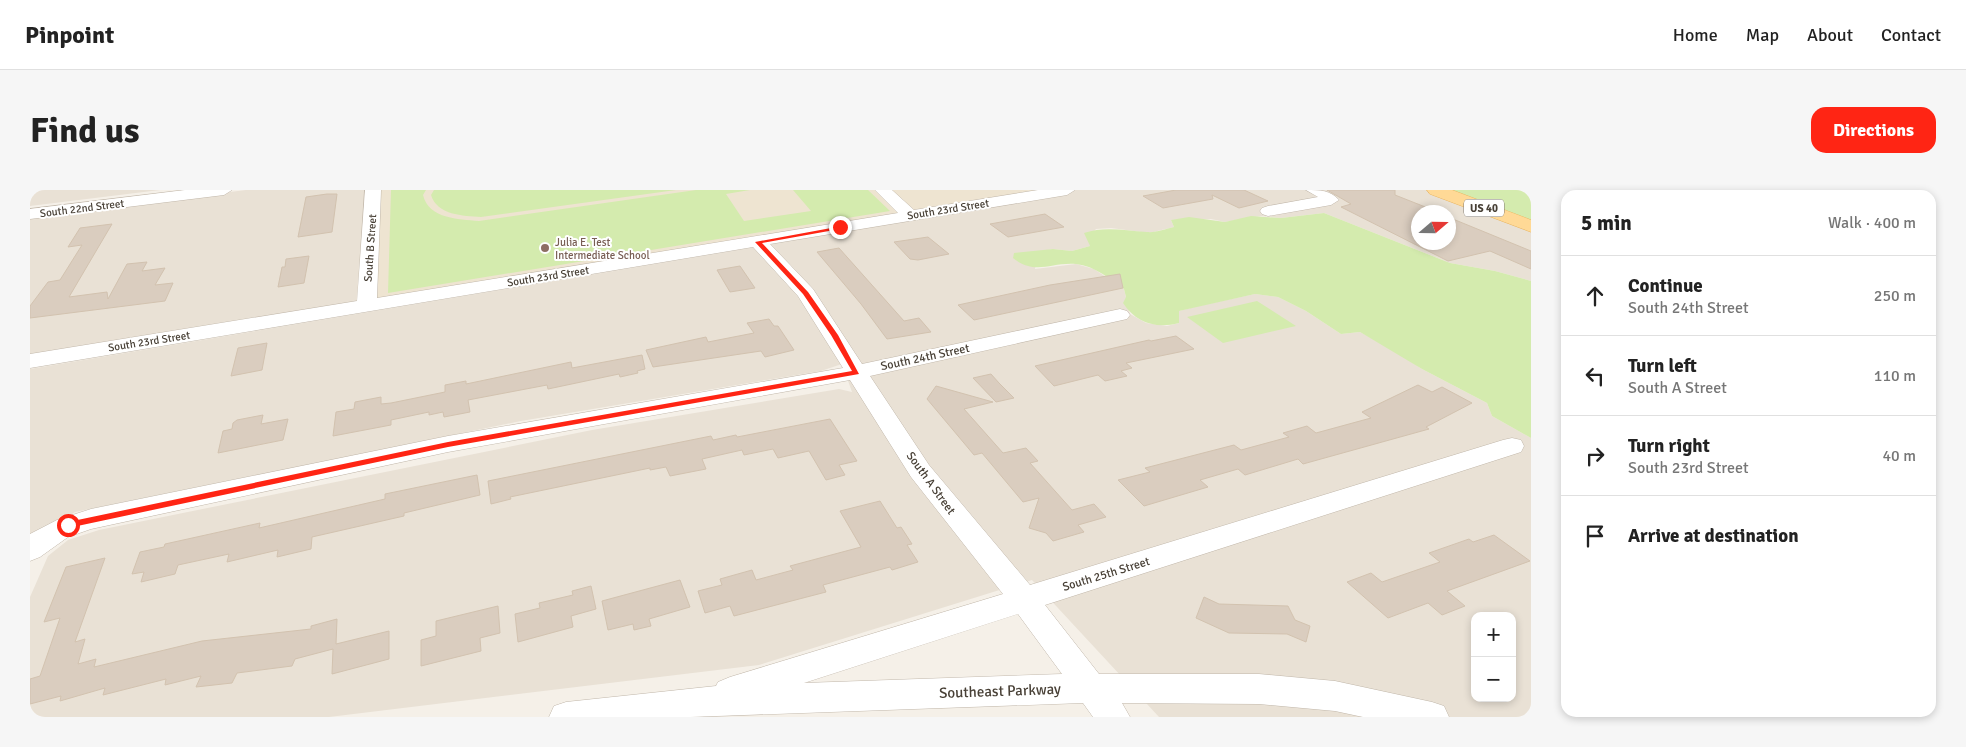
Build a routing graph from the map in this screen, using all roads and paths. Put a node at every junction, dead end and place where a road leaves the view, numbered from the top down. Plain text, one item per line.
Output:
1 (178, 190) edge
2 (224, 190) edge
3 (373, 190) edge
4 (884, 190) edge
5 (1066, 190) edge
6 (1314, 190) edge
7 (1436, 190) edge
8 (957, 192) dead end
9 (154, 196) junction
10 (30, 208) edge
11 (941, 210) junction
12 (1268, 211) dead end
13 (30, 214) edge
14 (910, 215) junction
15 (1531, 226) edge
16 (758, 242) junction
17 (367, 305) junction
18 (1120, 315) dead end
19 (30, 361) edge
20 (856, 372) junction
21 (1512, 446) dead end
22 (30, 550) edge
23 (1023, 599) junction
24 (1092, 688) junction
25 (701, 709) edge
26 (566, 717) edge
27 (1113, 717) edge
28 (1432, 717) edge

1 - 9 street, South 22nd Street
2 - 9 street, South 22nd Street
3 - 17 street, South B Street
4 - 14 street
5 - 11 street, South 23rd Street
6 - 12 street
7 - 15 main road, US 40
8 - 11 street
9 - 10 street, South 22nd Street
9 - 13 street, South 22nd Street
11 - 14 street, South 23rd Street
14 - 16 street, South 23rd Street
16 - 17 street, South 23rd Street
16 - 20 street, South A Street
17 - 19 street, South 23rd Street
18 - 20 street, South 24th Street
20 - 22 street, South 24th Street
20 - 23 street, South A Street
21 - 23 street, South 25th Street
23 - 24 street, South A Street
23 - 25 street, South 25th Street
24 - 25 street, Southeast Parkway
24 - 27 street, South A Street
24 - 28 street, Southeast Parkway
25 - 26 street, Southeast Parkway

